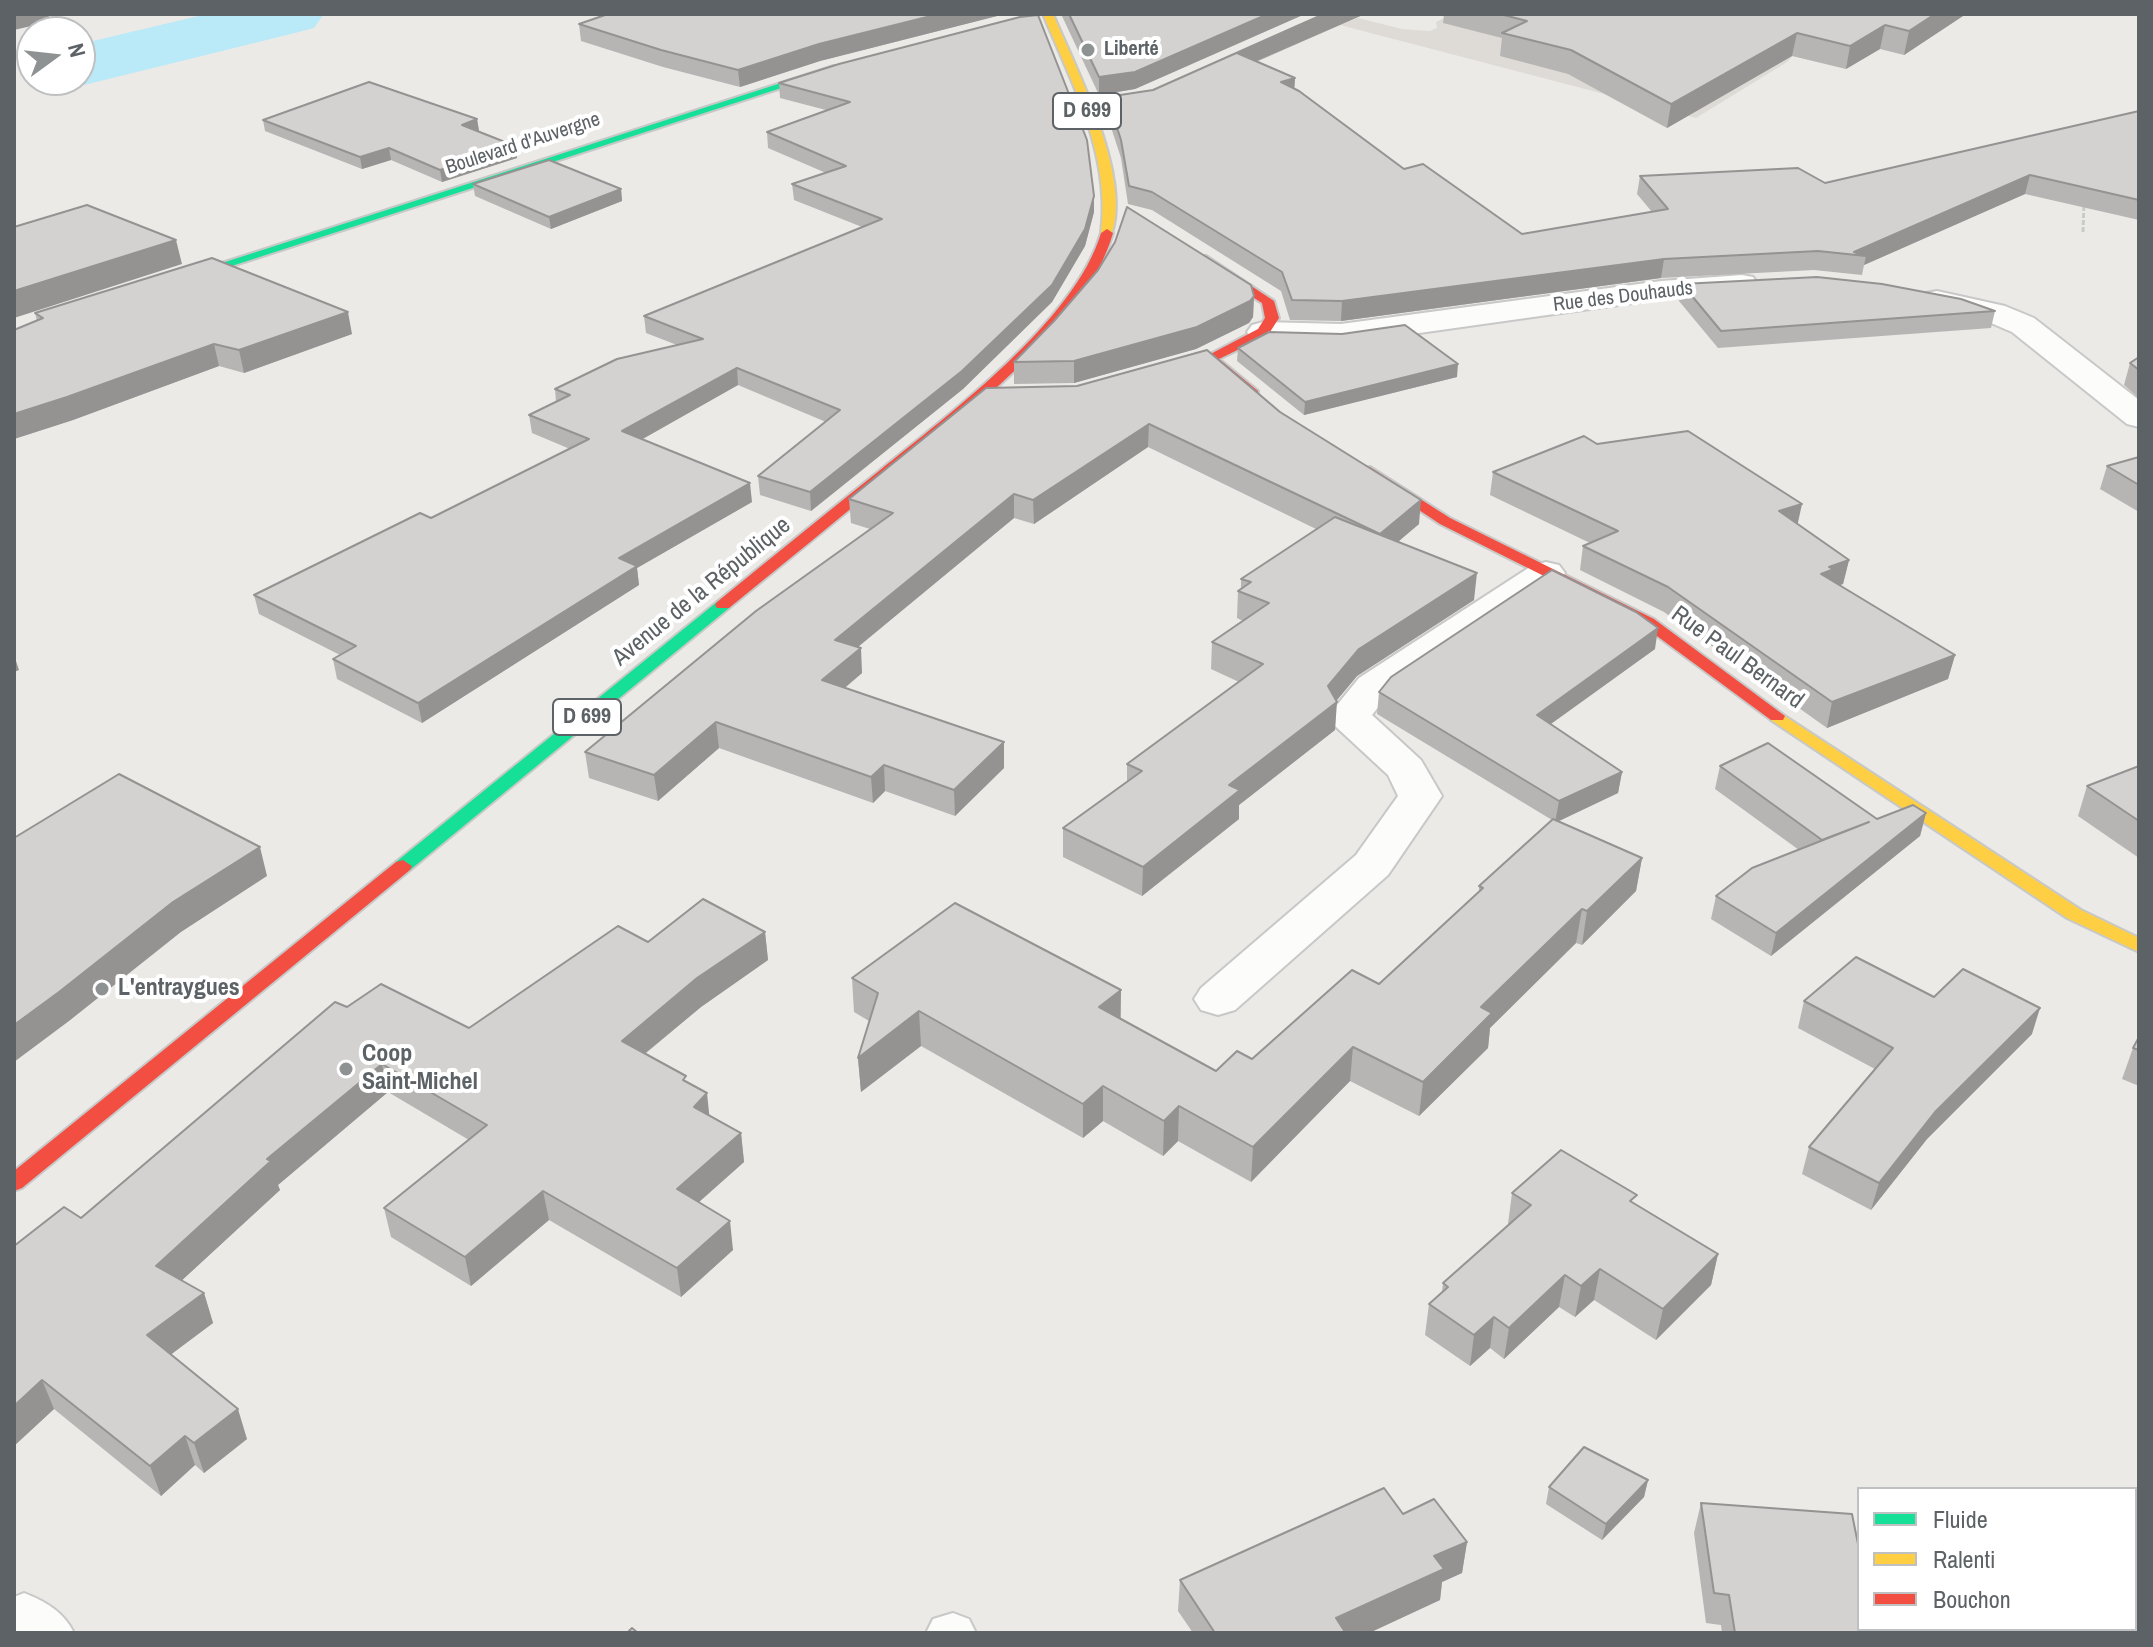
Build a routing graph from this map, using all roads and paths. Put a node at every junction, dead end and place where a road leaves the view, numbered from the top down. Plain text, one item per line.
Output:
1 (1044, 17) edge
2 (859, 62) edge
3 (1112, 104) edge
4 (1086, 107) junction
5 (2090, 193) edge
6 (2083, 232) dead end
7 (1191, 252) edge
8 (1769, 282) edge
9 (146, 289) edge
10 (1908, 294) edge
11 (1263, 332) junction
12 (1020, 397) edge
13 (977, 398) junction
14 (1268, 407) edge
15 (2139, 417) edge
16 (1350, 459) edge
17 (1546, 573) junction
18 (2139, 946) edge
19 (1218, 999) dead end
20 (14, 1183) edge

1 - 4 main road, D 699
2 - 9 main road, Boulevard d'Auvergne
3 - 4 street
4 - 13 main road, Avenue de la République / D 699
5 - 6 path
7 - 11 main road
8 - 11 street, Rue des Douhauds
10 - 15 street
11 - 14 main road
12 - 13 street
13 - 20 main road, Avenue de la République / D 699
16 - 17 main road, Rue Paul Bernard
17 - 18 main road, Rue Paul Bernard
17 - 19 street

